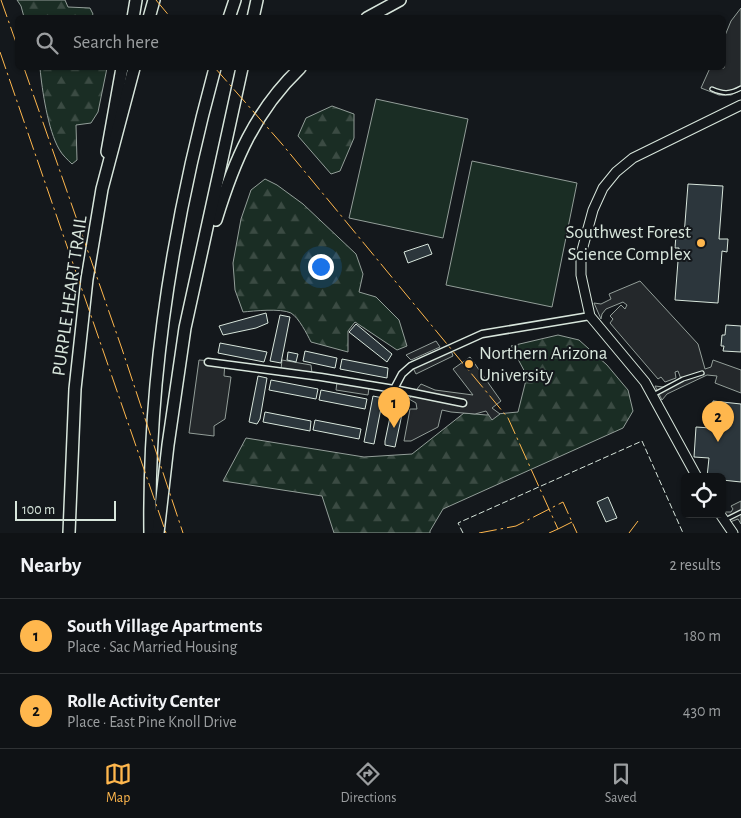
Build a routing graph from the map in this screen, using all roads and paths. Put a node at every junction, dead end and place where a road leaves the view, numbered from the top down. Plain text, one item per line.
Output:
1 (136, 0) edge
2 (154, 0) edge
3 (235, 0) edge
4 (257, 0) edge
5 (400, 0) edge
6 (133, 15) edge
7 (150, 15) edge
8 (230, 15) edge
9 (254, 15) edge
10 (372, 15) edge
11 (122, 70) edge
12 (133, 70) edge
13 (214, 70) edge
14 (242, 70) edge
15 (298, 70) edge
16 (741, 88) edge
17 (712, 89) dead end
18 (741, 105) edge
19 (102, 189) junction
20 (196, 278) junction
21 (590, 316) junction
22 (208, 362) dead end
23 (702, 373) dead end
24 (394, 389) junction
25 (652, 395) junction
26 (463, 403) dead end
27 (695, 473) edge
28 (741, 512) edge
29 (726, 516) edge
30 (723, 518) edge
31 (69, 533) edge
32 (150, 533) edge
33 (158, 533) edge
34 (733, 533) edge

1 - 6 highway
2 - 7 highway
3 - 8 highway
4 - 9 highway
5 - 10 highway
11 - 19 highway
12 - 19 highway, PURPLE HEART TRAIL
13 - 32 highway
14 - 20 highway
15 - 20 highway
16 - 17 lane
18 - 21 street
19 - 31 highway, PURPLE HEART TRAIL
20 - 33 highway
21 - 24 street
21 - 25 street
22 - 24 street
23 - 25 lane
24 - 26 street
25 - 27 street
28 - 29 lane
30 - 34 street

